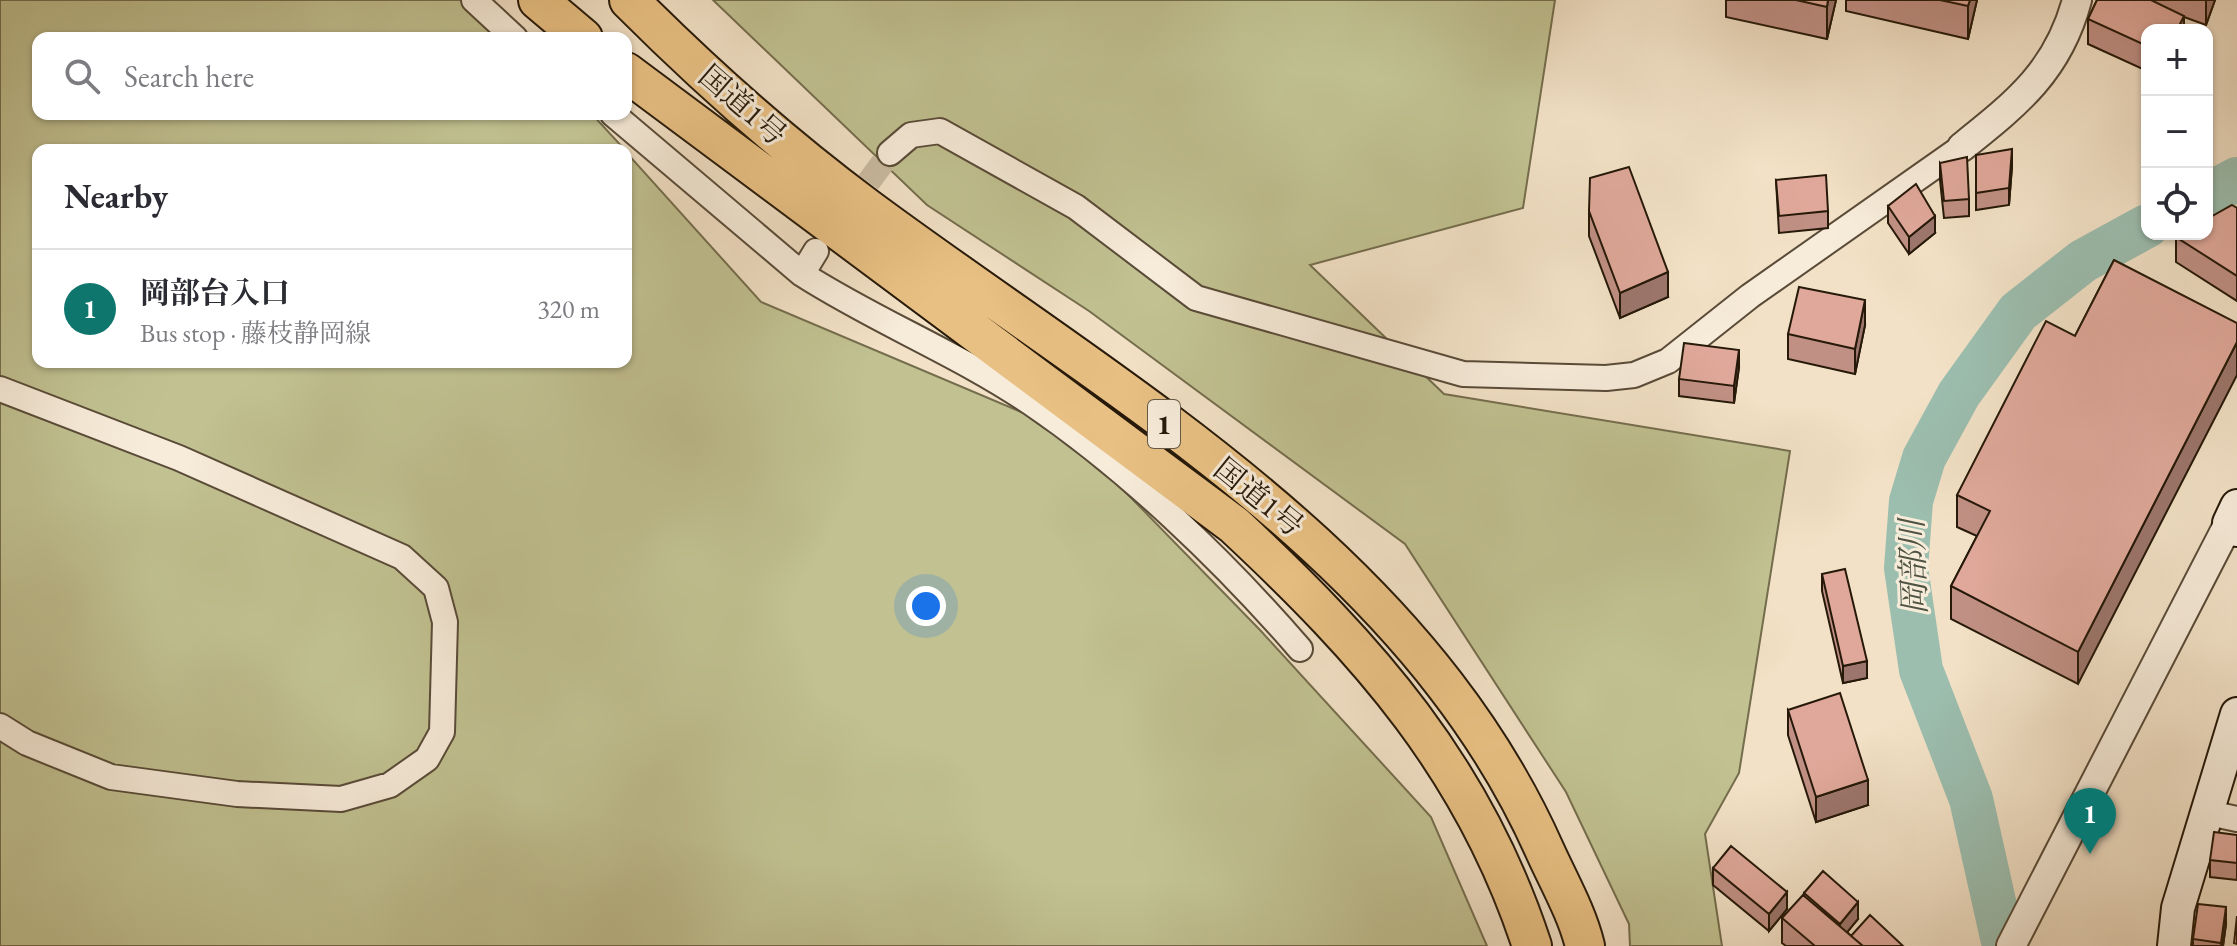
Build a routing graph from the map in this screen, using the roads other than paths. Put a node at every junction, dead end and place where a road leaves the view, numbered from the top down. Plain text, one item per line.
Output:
1 (474, 0) edge
2 (538, 0) edge
3 (629, 0) edge
4 (2077, 0) edge
5 (509, 32) edge
6 (576, 32) edge
7 (632, 76) edge
8 (620, 120) edge
9 (1962, 147) joint
10 (890, 153) tunnel mouth
11 (816, 251) dead end
12 (802, 274) junction
13 (0, 389) edge
14 (2234, 520) edge
15 (1300, 649) dead end
16 (2237, 714) edge
17 (0, 726) edge
18 (2223, 816) edge
19 (1532, 946) edge
20 (1585, 946) edge
21 (2011, 946) edge
22 (2174, 946) edge

1 - 5 street
2 - 6 highway
3 - 20 highway, 国道1号 / 1
4 - 9 street
7 - 19 highway, 国道1号 / 1
8 - 12 street
9 - 10 street
11 - 12 street
12 - 15 street
13 - 17 street
14 - 21 street
16 - 18 main road
18 - 22 main road

